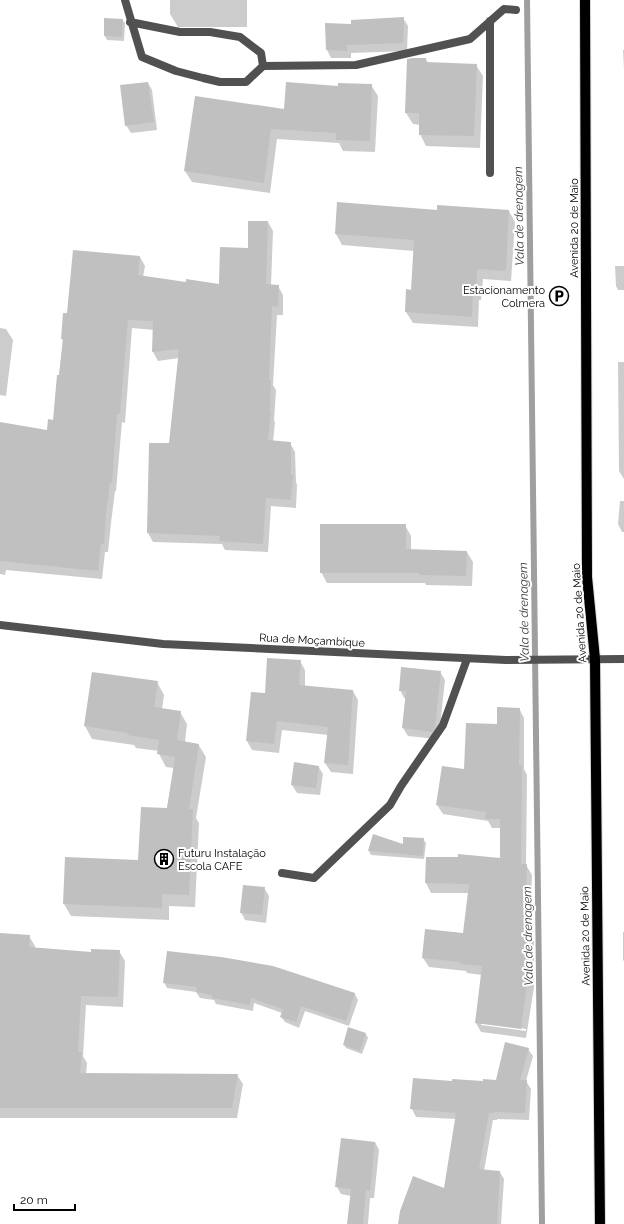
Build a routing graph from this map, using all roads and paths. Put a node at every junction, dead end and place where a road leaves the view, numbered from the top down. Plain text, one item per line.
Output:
1 (125, 0) edge
2 (586, 0) edge
3 (516, 10) dead end
4 (490, 21) junction
5 (130, 22) junction
6 (264, 66) junction
7 (490, 173) dead end
8 (0, 625) edge
9 (624, 658) edge
10 (467, 659) junction
11 (595, 659) junction
12 (282, 873) dead end
13 (600, 1224) edge

1 - 5 street
2 - 11 main road, Avenida 20 de Maio
3 - 4 street
4 - 6 street
4 - 7 street
5 - 6 street
5 - 6 street
8 - 10 street, Rua de Moçambique
9 - 11 street, Rua de Moçambique
10 - 11 street, Rua de Moçambique
10 - 12 street
11 - 13 main road, Avenida 20 de Maio

